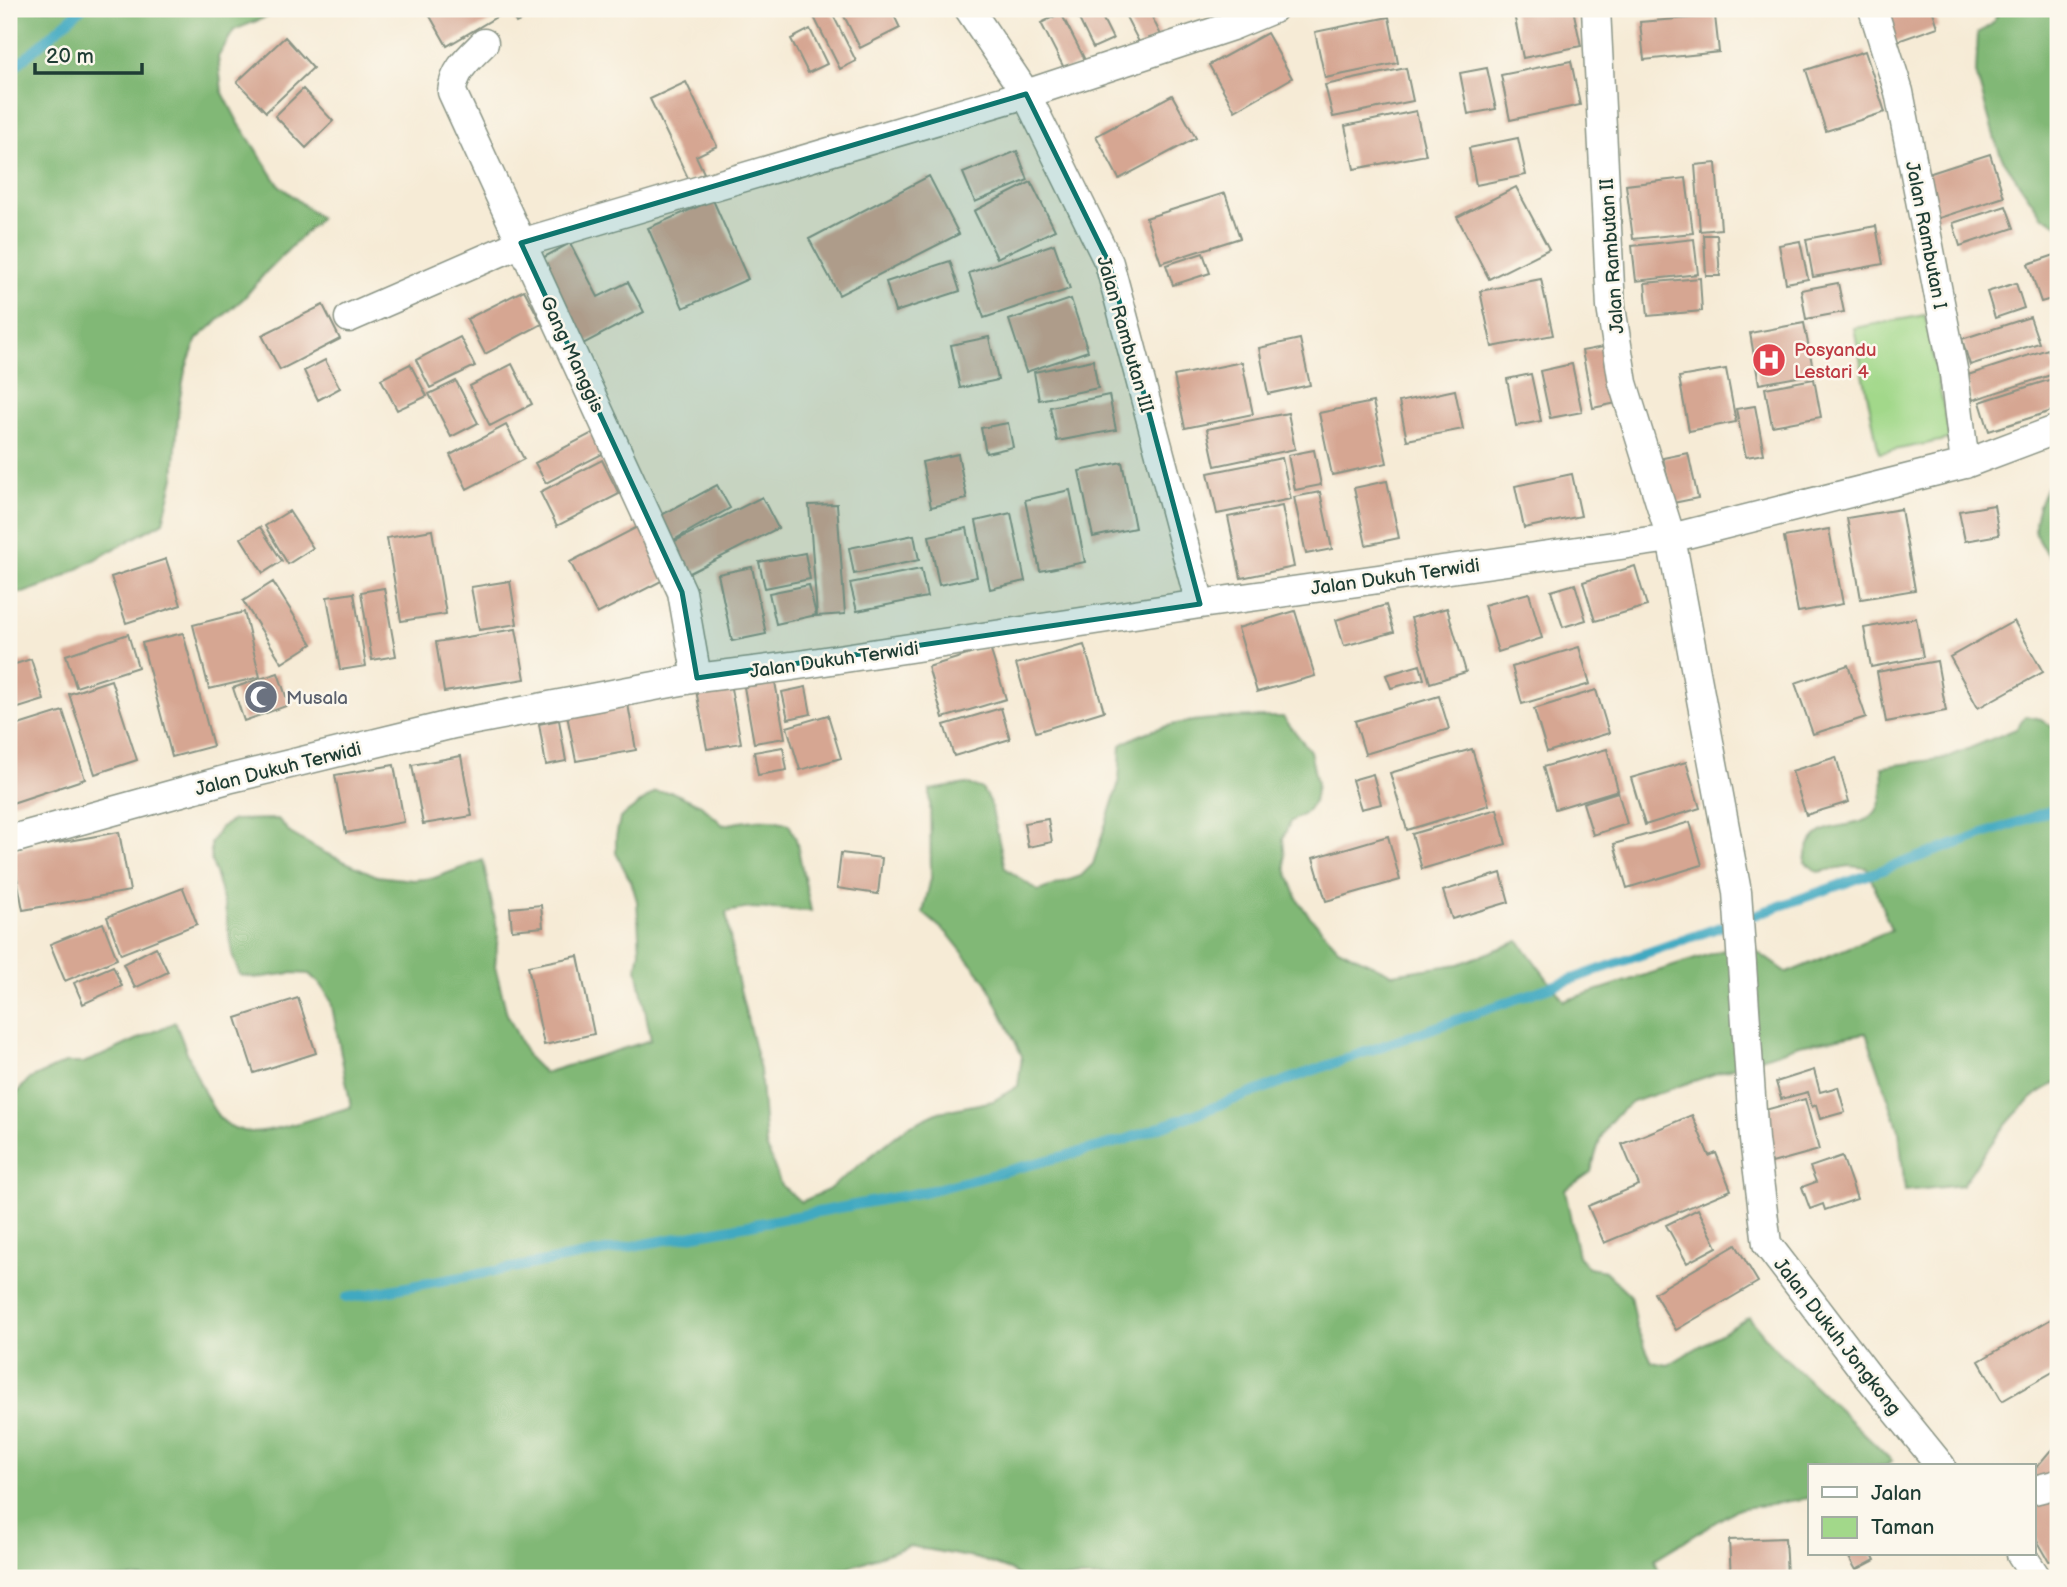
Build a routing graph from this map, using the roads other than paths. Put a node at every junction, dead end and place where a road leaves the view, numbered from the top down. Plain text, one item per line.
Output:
1 (969, 9) edge
2 (1273, 9) edge
3 (1596, 9) edge
4 (1872, 9) edge
5 (484, 43) dead end
6 (1026, 94) junction
7 (521, 243) junction
8 (349, 318) dead end
9 (2058, 429) edge
10 (1965, 464) junction
11 (1671, 538) junction
12 (1200, 604) junction
13 (697, 677) junction
14 (9, 840) edge
15 (1939, 1464) edge
16 (2058, 1484) edge
17 (2036, 1490) edge
18 (2022, 1556) edge
19 (2038, 1578) edge

1 - 6 street, Jalan Rambutan III
2 - 6 street
3 - 11 street, Jalan Rambutan II
4 - 10 street, Jalan Rambutan I
5 - 7 street, Gang Manggis
6 - 7 street
6 - 12 street, Jalan Rambutan III
7 - 8 street
7 - 13 street, Gang Manggis
9 - 10 street, Jalan Dukuh Terwidi
10 - 11 street, Jalan Dukuh Terwidi
11 - 12 street, Jalan Dukuh Terwidi
11 - 15 street, Jalan Dukuh Jongkong
12 - 13 street, Jalan Dukuh Terwidi
13 - 14 street, Jalan Dukuh Terwidi
16 - 17 street
18 - 19 street

